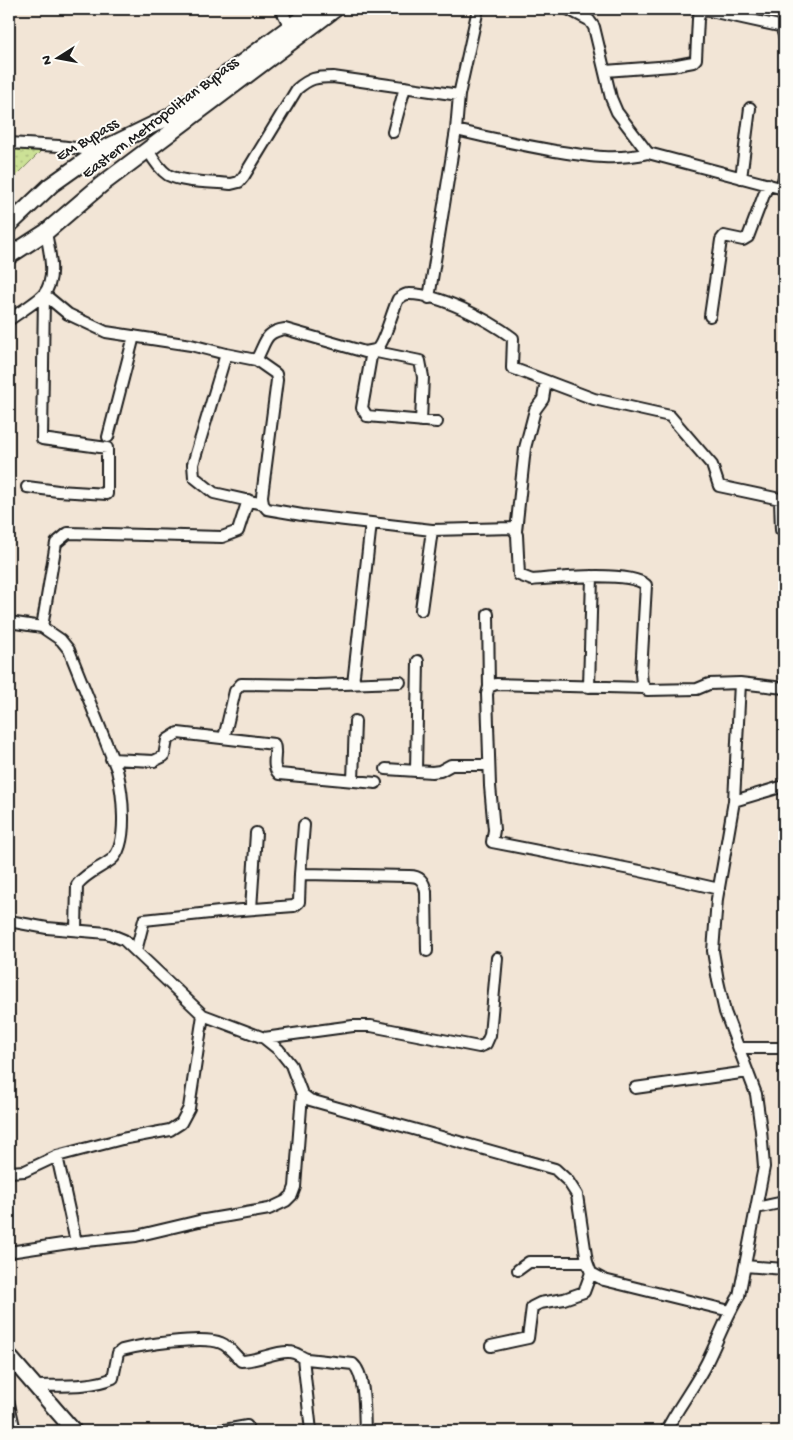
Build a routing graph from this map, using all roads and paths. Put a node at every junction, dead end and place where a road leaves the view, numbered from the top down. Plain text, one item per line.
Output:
1 (281, 9) edge
2 (314, 9) edge
3 (335, 9) edge
4 (478, 9) edge
5 (568, 9) edge
6 (294, 32) junction
7 (784, 36) edge
8 (604, 71) junction
9 (405, 87) junction
10 (459, 95) junction
11 (750, 108) dead end
12 (456, 130) junction
13 (393, 132) dead end
14 (9, 142) edge
15 (148, 150) junction
16 (99, 151) junction
17 (648, 153) junction
18 (784, 177) edge
19 (741, 178) junction
20 (768, 184) junction
21 (783, 188) edge
22 (9, 225) edge
23 (46, 232) junction
24 (9, 256) edge
25 (44, 294) junction
26 (429, 298) junction
27 (710, 316) dead end
28 (9, 320) edge
29 (134, 336) junction
30 (372, 351) junction
31 (226, 354) junction
32 (256, 360) junction
33 (546, 381) junction
34 (421, 421) junction
35 (436, 422) dead end
36 (108, 437) dead end
37 (27, 487) dead end
38 (248, 500) junction
39 (263, 504) junction
40 (371, 523) junction
41 (432, 530) junction
42 (784, 530) edge
43 (516, 531) junction
44 (592, 576) junction
45 (421, 610) dead end
46 (488, 614) dead end
47 (9, 622) edge
48 (42, 626) junction
49 (418, 661) dead end
50 (400, 682) dead end
51 (740, 683) junction
52 (353, 684) junction
53 (489, 687) junction
54 (589, 687) junction
55 (644, 688) junction
56 (784, 688) edge
57 (355, 721) dead end
58 (224, 738) junction
59 (111, 760) junction
60 (489, 764) junction
61 (386, 769) dead end
62 (416, 771) junction
63 (353, 781) junction
64 (376, 783) dead end
65 (784, 786) edge
66 (734, 801) junction
67 (304, 825) dead end
68 (256, 833) dead end
69 (300, 874) junction
70 (719, 890) junction
71 (252, 909) junction
72 (9, 921) edge
73 (76, 930) junction
74 (136, 951) junction
75 (427, 951) dead end
76 (497, 958) dead end
77 (202, 1015) junction
78 (264, 1038) junction
79 (739, 1048) junction
80 (784, 1048) edge
81 (748, 1072) junction
82 (635, 1088) dead end
83 (302, 1094) junction
84 (57, 1156) junction
85 (9, 1172) edge
86 (784, 1202) edge
87 (756, 1208) junction
88 (76, 1242) junction
89 (9, 1252) edge
90 (587, 1262) junction
91 (745, 1266) junction
92 (784, 1269) edge
93 (518, 1270) dead end
94 (591, 1273) junction
95 (730, 1311) junction
96 (491, 1346) dead end
97 (9, 1356) edge
98 (303, 1358) junction
99 (33, 1386) junction
100 (9, 1404) edge
101 (247, 1426) dead end
102 (15, 1431) edge
103 (74, 1431) edge
104 (219, 1431) edge
105 (311, 1431) edge
106 (365, 1431) edge
107 (666, 1431) edge

1 - 6 street
2 - 6 main road, EM Bypass
3 - 6 main road, Eastern Metropolitan Bypass
4 - 10 street
5 - 8 street
6 - 15 main road, Eastern Metropolitan Bypass
6 - 16 main road, EM Bypass
7 - 8 street
8 - 17 street
9 - 10 street
9 - 13 street
9 - 15 street
10 - 12 street
11 - 19 street
12 - 17 street
12 - 26 street
14 - 16 street
15 - 23 main road, Eastern Metropolitan Bypass
16 - 22 main road, EM Bypass
17 - 19 street
18 - 21 street
19 - 20 street
20 - 21 street
20 - 27 street
23 - 24 main road, Eastern Metropolitan Bypass
23 - 25 street
25 - 28 street
25 - 29 street
25 - 37 street
26 - 30 street
26 - 33 street
29 - 31 street
29 - 36 street
30 - 32 street
30 - 34 street
30 - 34 street
31 - 32 street
31 - 38 street
32 - 39 street
33 - 42 street
33 - 43 street
34 - 35 street
38 - 39 street
38 - 48 street
39 - 40 street
40 - 41 street
40 - 52 street
41 - 43 street
41 - 45 street
43 - 44 street
44 - 54 street
44 - 55 street
46 - 53 street
47 - 48 street
48 - 59 street
49 - 62 street
50 - 52 street
51 - 55 street
51 - 56 street
51 - 66 street
52 - 58 street
53 - 54 street
53 - 60 street
54 - 55 street
57 - 63 street
58 - 59 street
58 - 63 street
59 - 73 street
60 - 62 street
60 - 70 street
61 - 62 street
63 - 64 street
65 - 66 street
66 - 70 street
67 - 69 street
68 - 71 street
69 - 71 street
69 - 75 street
70 - 79 street
71 - 74 street
72 - 73 street
73 - 74 street
74 - 77 street
76 - 78 street
77 - 78 street
77 - 84 street
78 - 83 street
79 - 80 street
79 - 81 street
81 - 82 street
81 - 87 street
83 - 88 street
83 - 90 street
84 - 85 street
84 - 88 street
86 - 87 street
87 - 91 street
88 - 89 street
90 - 93 street
90 - 94 street
91 - 92 street
91 - 95 street
94 - 95 street
94 - 96 street
95 - 107 street
97 - 99 main road
98 - 99 street
98 - 105 street
98 - 106 street
99 - 103 main road
100 - 102 street
101 - 104 street

